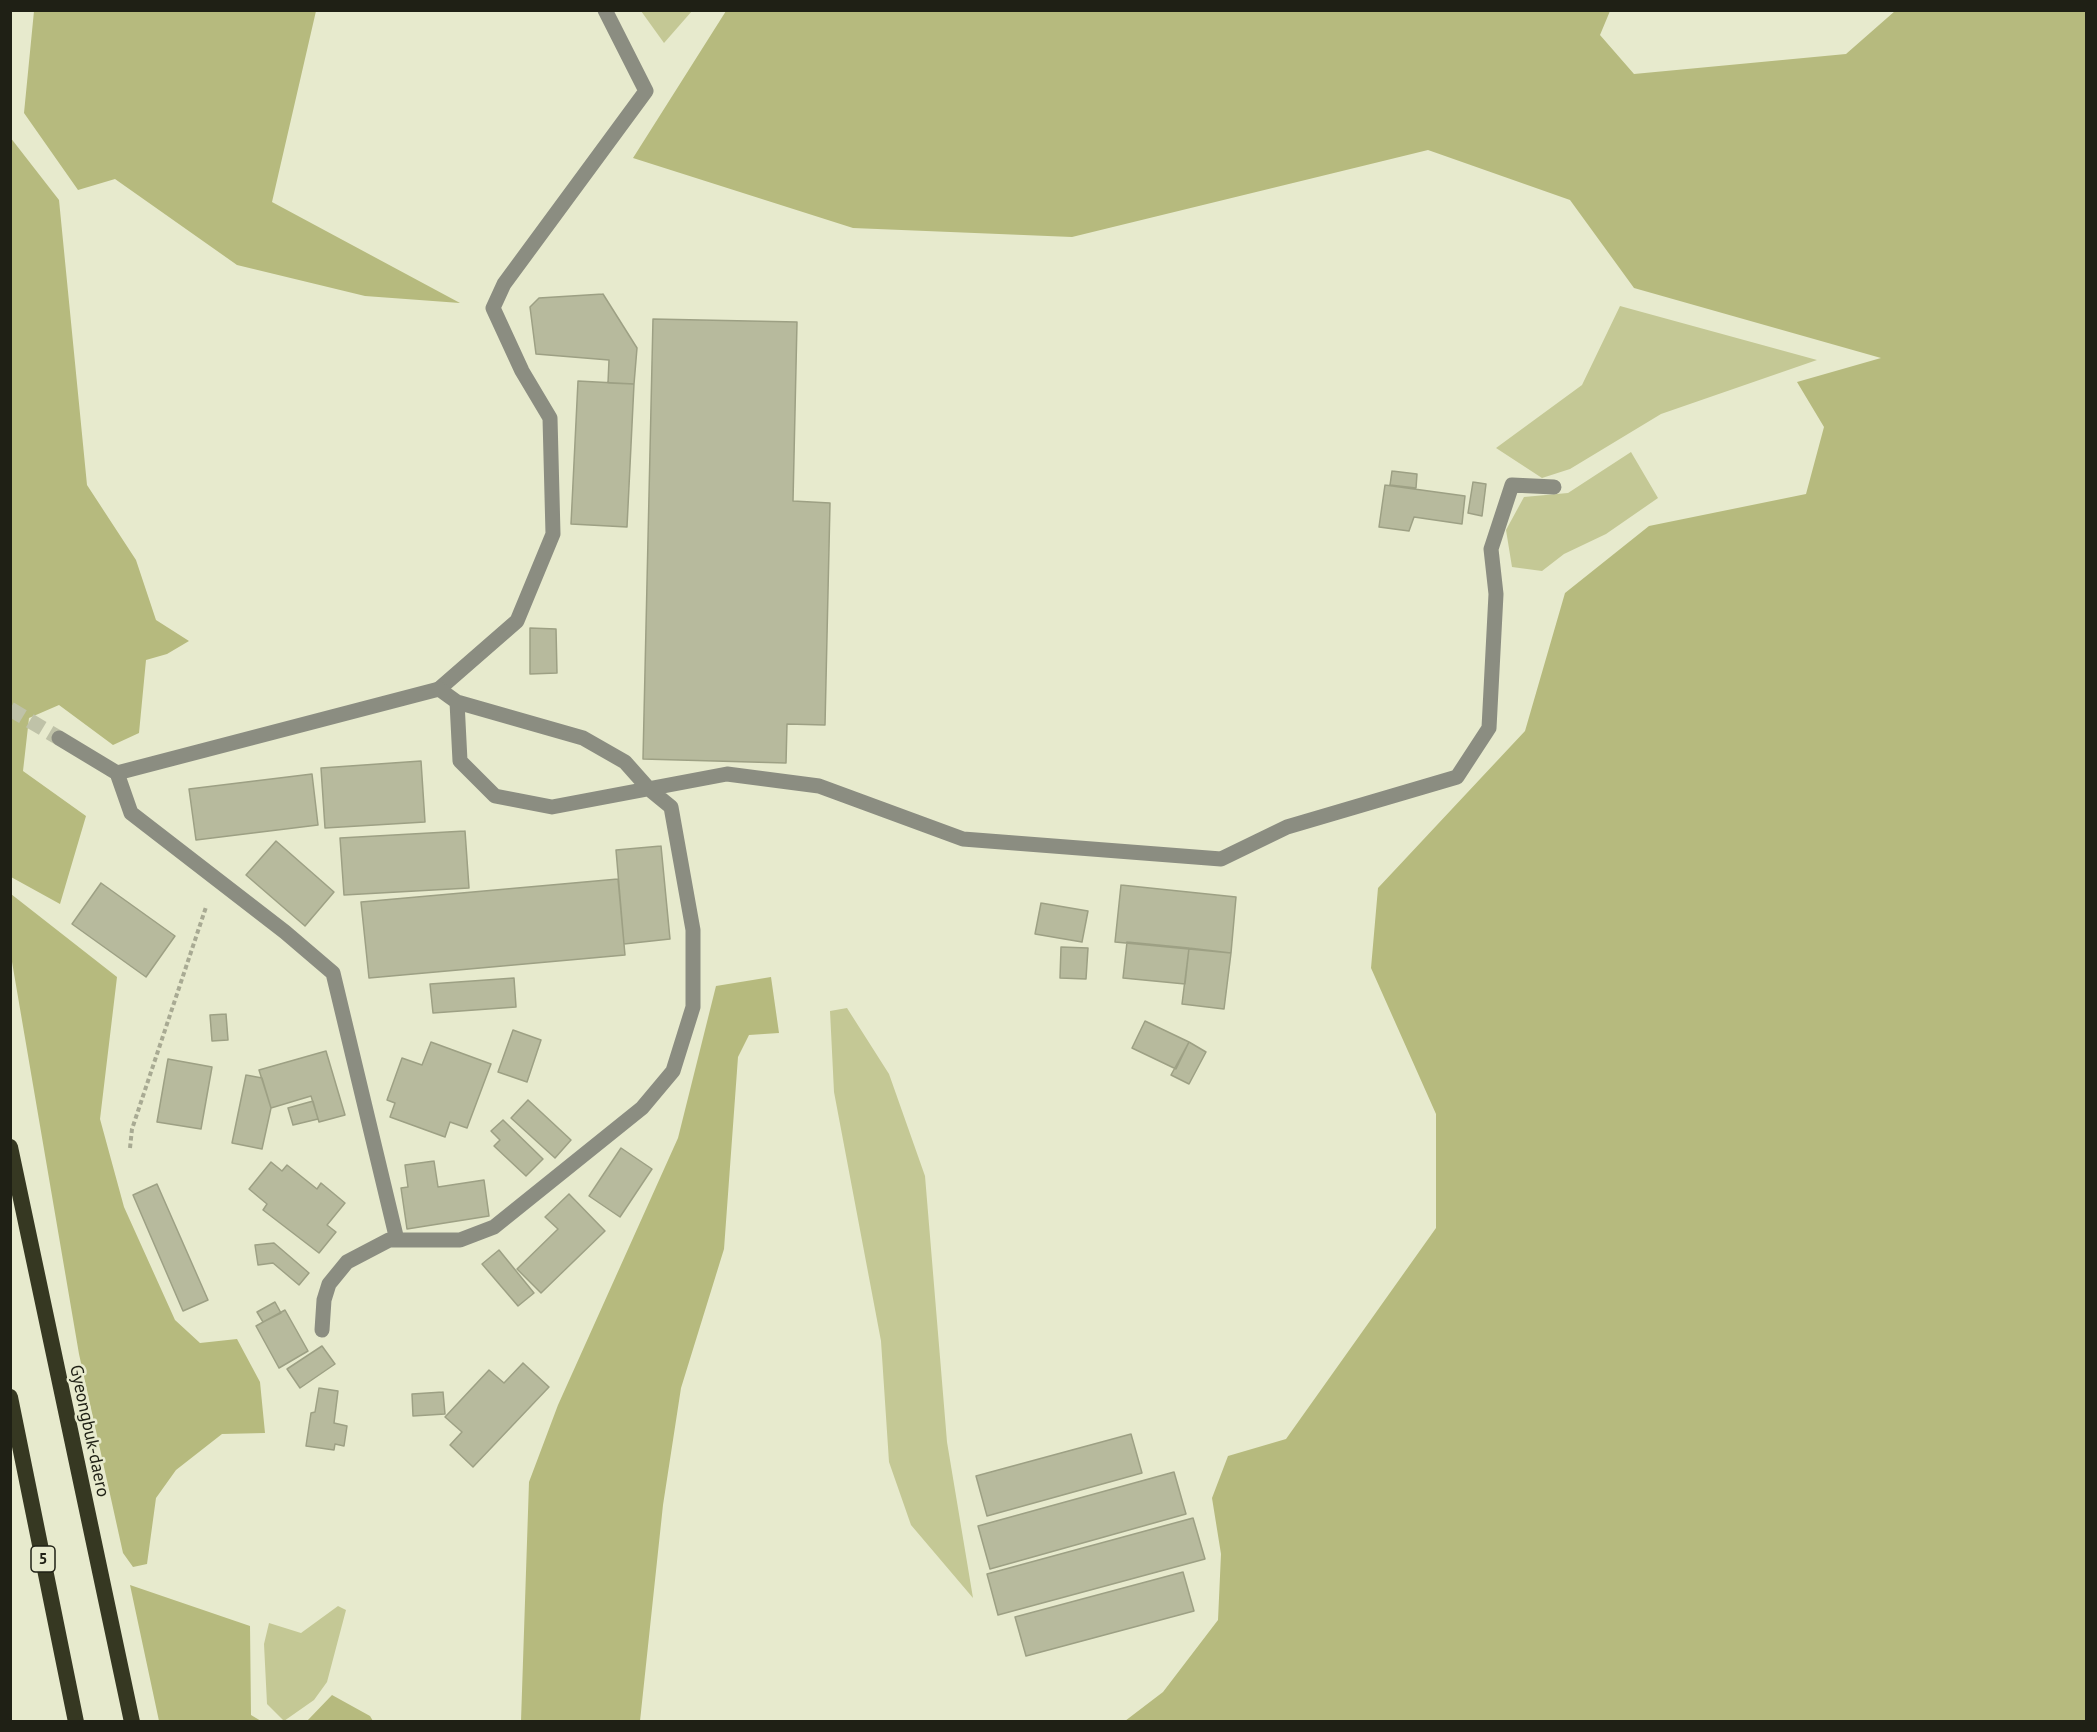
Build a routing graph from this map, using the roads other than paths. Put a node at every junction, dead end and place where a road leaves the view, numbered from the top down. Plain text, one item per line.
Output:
1 (605, 10) edge
2 (1554, 487) dead end
3 (439, 689) junction
4 (457, 702) junction
5 (59, 738) tunnel mouth
6 (117, 773) junction
7 (649, 789) junction
8 (10, 1147) edge
9 (397, 1240) junction
10 (322, 1330) dead end
11 (10, 1397) edge
12 (76, 1722) edge
13 (132, 1722) edge

1 - 3 street
2 - 7 street
3 - 4 street
3 - 6 street
4 - 7 street
4 - 7 street
5 - 6 street
6 - 9 street
7 - 9 street
8 - 13 highway, Gyeongbuk-daero
9 - 10 street
11 - 12 highway, 5

